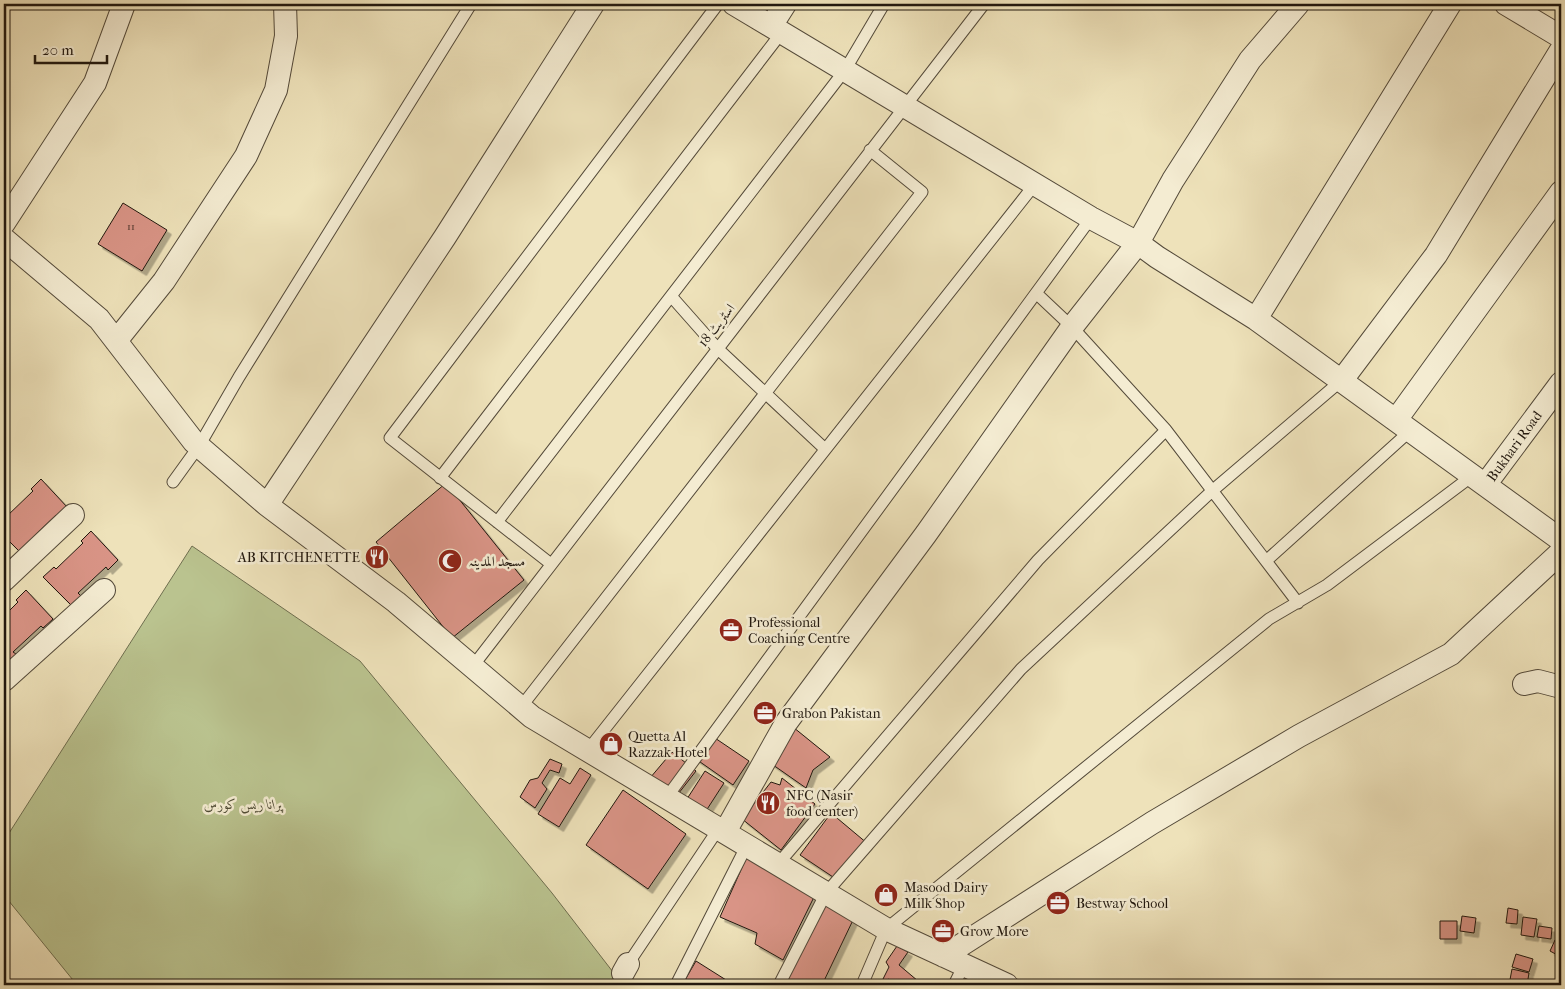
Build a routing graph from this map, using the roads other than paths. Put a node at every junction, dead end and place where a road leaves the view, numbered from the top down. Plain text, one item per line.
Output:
1 (124, 4) edge
2 (286, 4) edge
3 (471, 4) edge
4 (593, 4) edge
5 (718, 4) edge
6 (734, 4) edge
7 (785, 4) edge
8 (884, 4) edge
9 (984, 4) edge
10 (1298, 4) edge
11 (1450, 4) edge
12 (1506, 4) edge
13 (777, 29) junction
14 (1561, 37) edge
15 (1561, 50) edge
16 (845, 70) junction
17 (904, 105) junction
18 (870, 150) junction
19 (1035, 184) junction
20 (1561, 192) edge
21 (1091, 218) junction
22 (4, 223) edge
23 (4, 239) edge
24 (1138, 243) junction
25 (1036, 293) junction
26 (671, 296) junction
27 (1256, 319) junction
28 (1072, 327) junction
29 (116, 341) junction
30 (717, 348) junction
31 (1342, 380) junction
32 (1561, 383) edge
33 (764, 394) junction
34 (1403, 425) junction
35 (1166, 430) junction
36 (199, 446) junction
37 (825, 449) junction
38 (440, 478) junction
39 (1479, 481) junction
40 (173, 482) dead end
41 (1212, 491) junction
42 (267, 505) junction
43 (73, 515) dead end
44 (497, 522) junction
45 (1561, 540) edge
46 (1561, 552) edge
47 (1266, 561) junction
48 (551, 564) junction
49 (4, 580) edge
50 (104, 590) dead end
51 (1298, 602) junction
52 (472, 666) junction
53 (4, 680) edge
54 (1524, 684) dead end
55 (1561, 686) edge
56 (521, 707) junction
57 (588, 750) junction
58 (667, 797) junction
59 (722, 830) junction
60 (747, 845) junction
61 (778, 864) junction
62 (826, 893) junction
63 (886, 929) junction
64 (954, 960) junction
65 (626, 968) dead end
66 (676, 985) edge
67 (780, 985) edge
68 (862, 985) edge
69 (954, 985) edge
70 (1007, 985) edge

1 - 22 street
2 - 29 street
3 - 36 lane
4 - 42 street
5 - 38 lane
6 - 13 street
7 - 13 street
8 - 16 lane
9 - 17 lane, اسٹریٹ 18
10 - 24 street
11 - 27 street
12 - 14 street
13 - 16 street
13 - 38 lane
15 - 31 street
16 - 17 street
16 - 26 lane
17 - 18 lane, اسٹریٹ 18
17 - 19 street
18 - 30 lane, اسٹریٹ 18
18 - 33 lane
19 - 21 street
19 - 37 lane
20 - 34 street
21 - 24 street
21 - 25 lane
23 - 29 street
24 - 27 street
24 - 28 street
25 - 28 lane
25 - 58 lane
26 - 30 lane
26 - 44 lane
27 - 31 street
28 - 35 lane
28 - 59 street
29 - 36 street
30 - 33 lane
30 - 48 lane, اسٹریٹ 18
31 - 34 street
31 - 41 lane
32 - 39 street, Bukhari Road
33 - 37 lane
33 - 56 lane
34 - 39 street
34 - 47 lane
35 - 41 lane
35 - 61 lane
36 - 40 lane
36 - 42 street
37 - 57 lane
38 - 44 lane
39 - 45 street
39 - 51 lane
41 - 47 lane
41 - 62 lane
42 - 52 street
43 - 49 street
44 - 48 lane
46 - 64 street
47 - 51 lane
48 - 52 lane, اسٹریٹ 18
50 - 53 street
51 - 63 lane
52 - 56 street
54 - 55 street
56 - 57 street
57 - 58 street
58 - 59 street
59 - 60 street
59 - 65 lane
60 - 61 street
60 - 66 lane
61 - 62 street
62 - 63 street
62 - 67 lane
63 - 64 street
63 - 68 lane
64 - 69 lane
64 - 70 street

